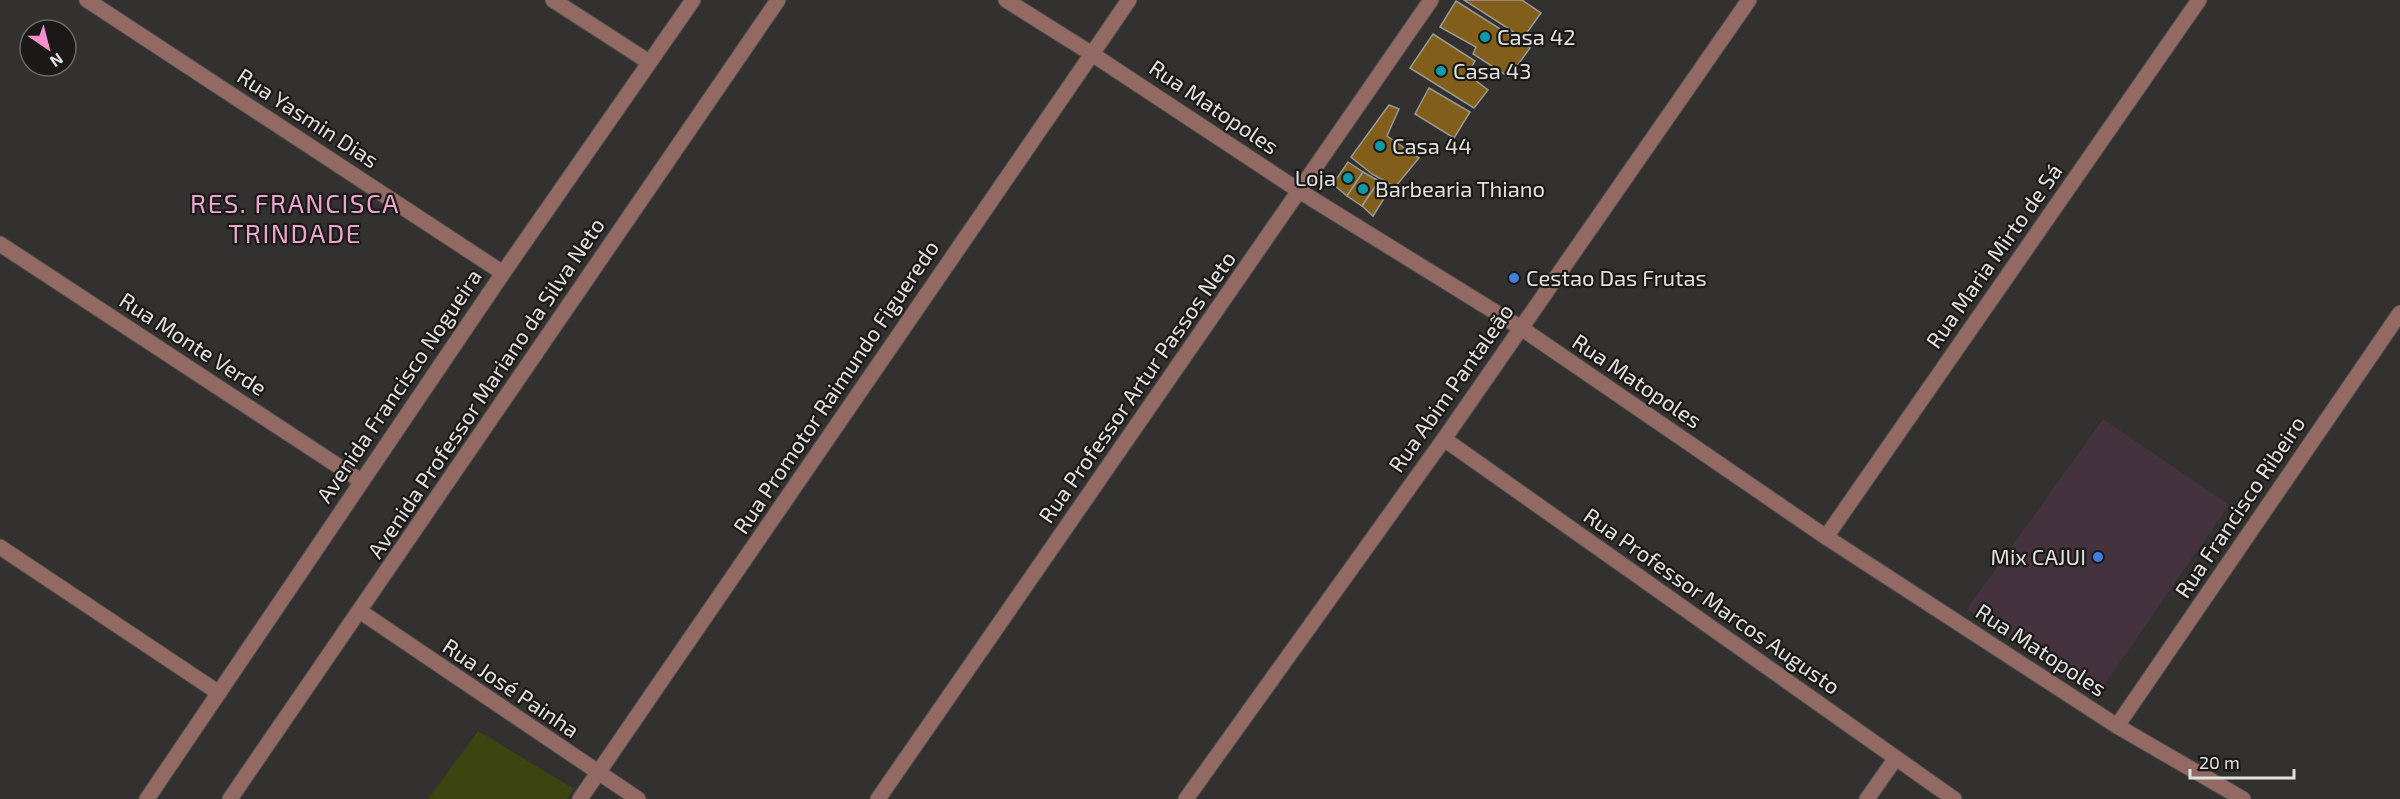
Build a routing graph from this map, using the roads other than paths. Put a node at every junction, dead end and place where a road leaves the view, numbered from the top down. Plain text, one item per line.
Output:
1 (87, 0) edge
2 (554, 0) edge
3 (693, 0) edge
4 (778, 0) edge
5 (1006, 0) edge
6 (1129, 0) edge
7 (1431, 0) edge
8 (1749, 0) edge
9 (2199, 0) edge
10 (1092, 54) junction
11 (649, 62) junction
12 (1301, 192) junction
13 (0, 244) edge
14 (503, 273) junction
15 (2400, 313) edge
16 (1521, 328) junction
17 (1444, 439) junction
18 (361, 481) junction
19 (1826, 537) junction
20 (0, 547) edge
21 (361, 612) junction
22 (219, 693) junction
23 (2117, 726) junction
24 (1896, 758) junction
25 (597, 774) junction
26 (147, 799) edge
27 (230, 799) edge
28 (580, 799) edge
29 (638, 799) edge
30 (878, 799) edge
31 (1186, 799) edge
32 (1867, 799) edge
33 (1954, 799) edge
34 (2243, 799) edge

1 - 14 street, Rua Yasmin Dias
2 - 11 street
3 - 11 street, Avenida Francisco Nogueira
4 - 21 street, Avenida Professor Mariano da Silva Neto
5 - 10 street, Rua Matopoles
6 - 10 street, Rua Promotor Raimundo Figueredo
7 - 12 street, Rua Professor Artur Passos Neto
8 - 16 street, Rua Abim Pantaleão
9 - 19 street, Rua Maria Mirto de Sá
10 - 12 street, Rua Matopoles
10 - 25 street, Rua Promotor Raimundo Figueredo
11 - 14 street, Avenida Francisco Nogueira
12 - 16 street, Rua Matopoles
12 - 30 street, Rua Professor Artur Passos Neto
13 - 18 street, Rua Monte Verde
14 - 18 street, Avenida Francisco Nogueira
15 - 23 street, Rua Francisco Ribeiro
16 - 17 street, Rua Abim Pantaleão
16 - 19 street, Rua Matopoles
17 - 24 street, Rua Professor Marcos Augusto
17 - 31 street, Rua Abim Pantaleão
18 - 22 street, Avenida Francisco Nogueira
19 - 23 street, Rua Matopoles
20 - 22 street
21 - 25 street, Rua José Painha
21 - 27 street, Avenida Professor Mariano da Silva Neto
22 - 26 street, Avenida Francisco Nogueira
23 - 34 street, Rua Matopoles
24 - 32 street
24 - 33 street, Rua Professor Marcos Augusto
25 - 28 street, Rua Promotor Raimundo Figueredo
25 - 29 street, Rua José Painha

